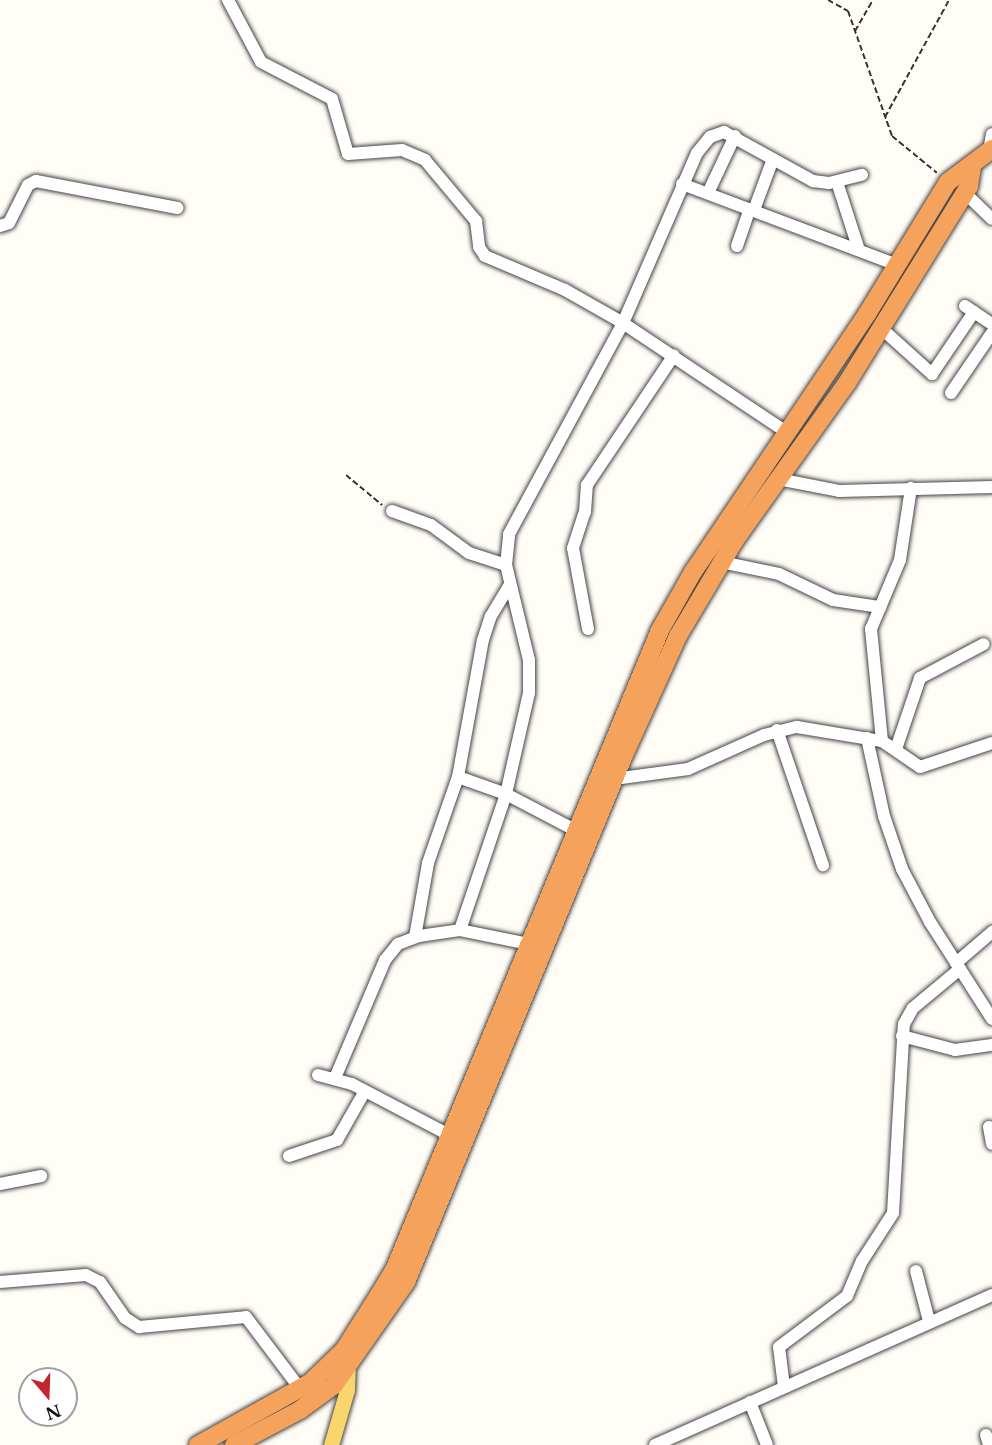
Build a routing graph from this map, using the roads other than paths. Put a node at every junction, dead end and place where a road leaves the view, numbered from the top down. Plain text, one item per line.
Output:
1 (228, 0) edge
2 (735, 136) junction
3 (991, 145) edge
4 (773, 159) junction
5 (972, 166) junction
6 (862, 175) dead end
7 (837, 182) junction
8 (682, 183) junction
9 (708, 193) junction
10 (965, 193) junction
11 (177, 208) dead end
12 (752, 210) junction
13 (992, 219) edge
14 (0, 226) edge
15 (737, 246) dead end
16 (859, 250) junction
17 (898, 265) junction
18 (623, 323) junction
19 (992, 324) edge
20 (881, 328) junction
21 (992, 333) edge
22 (674, 355) junction
23 (951, 393) dead end
24 (788, 433) junction
25 (778, 479) junction
26 (992, 487) edge
27 (911, 488) junction
28 (392, 511) road end
29 (721, 561) junction
30 (506, 565) junction
31 (510, 584) junction
32 (880, 607) junction
33 (588, 629) dead end
34 (984, 644) dead end
35 (777, 730) junction
36 (867, 738) junction
37 (882, 741) junction
38 (992, 743) edge
39 (896, 749) junction
40 (458, 777) junction
41 (614, 779) junction
42 (506, 794) junction
43 (575, 831) junction
44 (823, 865) dead end
45 (460, 930) junction
46 (992, 932) edge
47 (415, 937) junction
48 (529, 944) junction
49 (958, 966) junction
50 (992, 1020) edge
51 (902, 1036) junction
52 (992, 1045) edge
53 (318, 1075) dead end
54 (336, 1078) junction
55 (364, 1091) junction
56 (989, 1127) dead end
57 (448, 1135) junction
58 (992, 1144) edge
59 (289, 1156) dead end
60 (41, 1176) dead end
61 (0, 1184) edge
62 (916, 1271) dead end
63 (0, 1282) edge
64 (992, 1295) edge
65 (929, 1321) junction
66 (347, 1358) junction
67 (783, 1387) junction
68 (301, 1390) junction
69 (750, 1402) junction
70 (198, 1445) edge
71 (234, 1445) edge
72 (331, 1445) edge
73 (655, 1445) edge
74 (767, 1445) edge

1 - 18 street
2 - 4 street
2 - 8 street
2 - 9 street
3 - 5 highway
4 - 7 street
4 - 12 street
5 - 10 highway
5 - 17 highway
6 - 7 street
7 - 16 street
8 - 9 street
8 - 18 street
9 - 12 street
10 - 13 street
10 - 20 highway
11 - 14 street
12 - 15 street
12 - 16 street
16 - 17 street
17 - 24 highway
18 - 22 street
18 - 30 street
19 - 20 street
20 - 25 highway
21 - 23 street
22 - 24 street
22 - 33 street
24 - 43 highway
25 - 27 street
25 - 29 highway
26 - 27 street
27 - 32 street
28 - 30 street
29 - 32 street
29 - 41 highway
30 - 31 street
31 - 40 street
31 - 42 street
32 - 37 street
34 - 39 street
35 - 36 street
35 - 41 street
35 - 44 street
36 - 37 street
36 - 49 street
37 - 39 street
38 - 39 street
40 - 42 street
40 - 47 street
41 - 66 highway
42 - 43 street
42 - 45 street
43 - 48 highway
45 - 47 street
45 - 48 street
46 - 49 street
47 - 54 street
48 - 57 highway
49 - 50 street
49 - 51 street
51 - 52 street
51 - 67 street
53 - 54 street
54 - 55 street
55 - 57 street
55 - 59 street
56 - 58 street
57 - 66 highway
60 - 61 street
62 - 65 street
63 - 68 street
64 - 65 street
65 - 67 street
66 - 68 highway
66 - 71 highway
66 - 72 main road
67 - 69 street
68 - 70 highway
69 - 73 street
69 - 74 street

